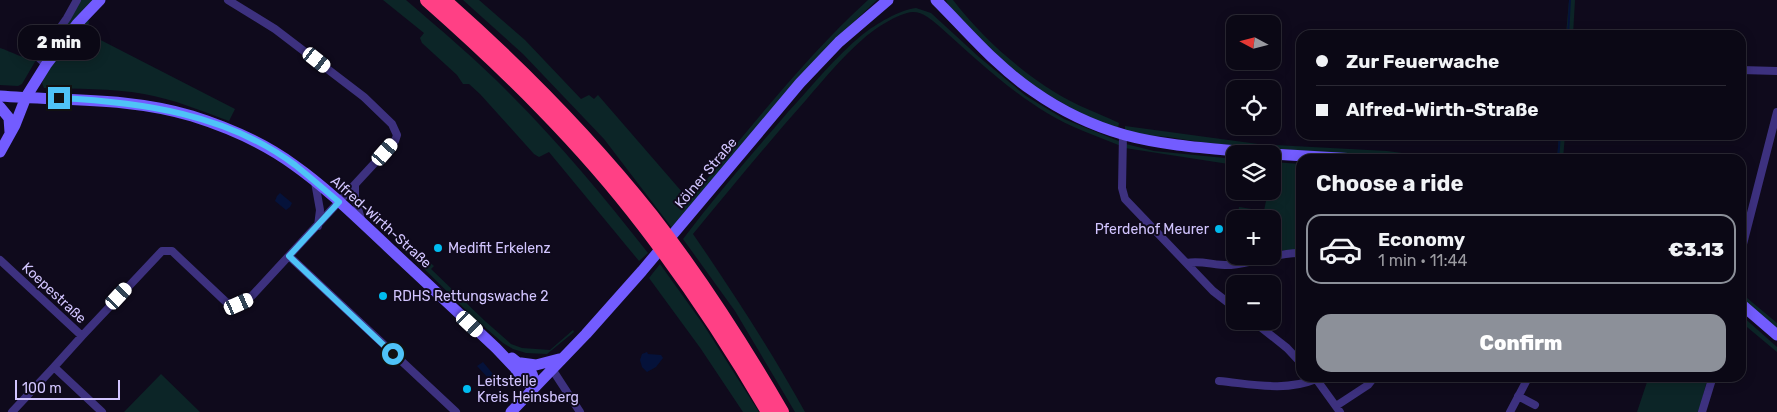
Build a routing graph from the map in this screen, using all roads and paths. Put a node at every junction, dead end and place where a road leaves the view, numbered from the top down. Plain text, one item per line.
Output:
1 (77, 0) edge
2 (100, 0) edge
3 (228, 0) edge
4 (427, 0) edge
5 (444, 0) edge
6 (898, 0) edge
7 (936, 0) edge
8 (886, 2) edge
9 (46, 65) junction
10 (1746, 70) edge
11 (1777, 71) edge
12 (0, 96) edge
13 (26, 97) junction
14 (0, 107) edge
15 (1777, 112) edge
16 (10, 134) junction
17 (1123, 134) junction
18 (1226, 149) edge
19 (0, 152) edge
20 (1281, 155) edge
21 (1296, 155) edge
22 (315, 182) junction
23 (355, 186) junction
24 (339, 202) junction
25 (318, 226) junction
26 (364, 226) junction
27 (1746, 233) edge
28 (1296, 253) edge
29 (289, 256) junction
30 (0, 260) edge
31 (1187, 263) junction
32 (1226, 301) edge
33 (1746, 308) edge
34 (1264, 330) edge
35 (1777, 335) edge
36 (82, 336) junction
37 (496, 348) junction
38 (563, 357) junction
39 (1296, 357) edge
40 (521, 363) junction
41 (54, 367) junction
42 (552, 369) junction
43 (1219, 381) dead end
44 (1307, 382) edge
45 (1318, 382) edge
46 (1370, 382) edge
47 (1526, 382) edge
48 (1711, 382) edge
49 (536, 386) junction
50 (1518, 396) junction
51 (1535, 405) dead end
52 (1338, 409) edge
53 (12, 412) edge
54 (102, 412) edge
55 (456, 412) edge
56 (511, 412) edge
57 (580, 412) edge
58 (768, 412) edge
59 (782, 412) edge
60 (1510, 412) edge
61 (1702, 412) edge

1 - 9 street
2 - 9 main road
3 - 23 street
4 - 58 highway
5 - 59 highway
6 - 8 main road
7 - 17 main road
8 - 38 main road, Kölner Straße
9 - 13 main road
10 - 11 street
12 - 13 main road, Alfred-Wirth-Straße
13 - 16 main road
13 - 22 main road, Alfred-Wirth-Straße
14 - 16 main road
15 - 27 street
16 - 19 main road
17 - 18 main road
17 - 31 street
20 - 21 main road
22 - 24 main road, Alfred-Wirth-Straße
22 - 25 street
23 - 24 street
23 - 26 street
24 - 25 street
24 - 26 main road, Alfred-Wirth-Straße
25 - 29 street
26 - 37 main road, Alfred-Wirth-Straße
28 - 31 street
29 - 36 street
29 - 55 street
30 - 36 street, Koepestraße
31 - 32 street
33 - 35 main road
34 - 39 street
36 - 41 street, Koepestraße
37 - 40 main road, Alfred-Wirth-Straße
37 - 49 main road, Alfred-Wirth-Straße
38 - 40 main road
38 - 42 main road, Kölner Straße
40 - 49 main road, Alfred-Wirth-Straße
41 - 53 street, Koepestraße
41 - 54 street
42 - 49 main road, Kölner Straße
42 - 57 street
43 - 44 street
45 - 52 street
46 - 52 street
47 - 50 street
48 - 61 street
49 - 56 main road, Kölner Straße
50 - 51 street
50 - 60 street

